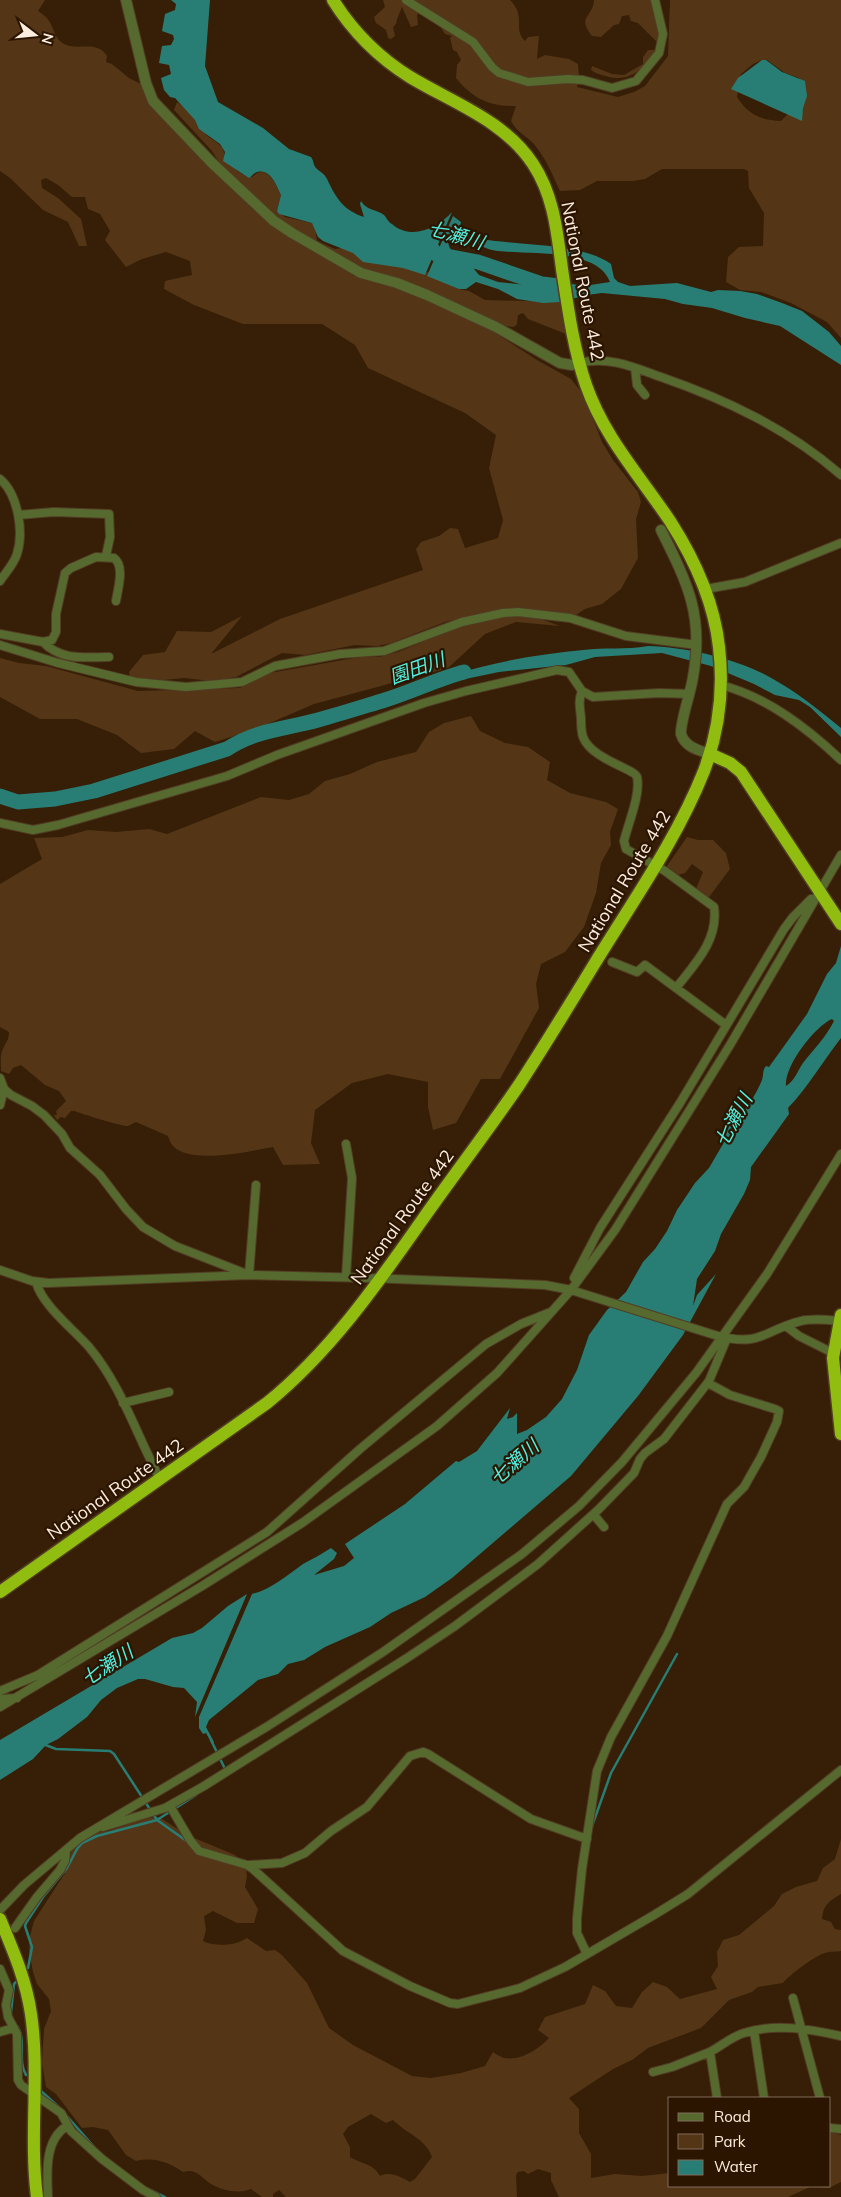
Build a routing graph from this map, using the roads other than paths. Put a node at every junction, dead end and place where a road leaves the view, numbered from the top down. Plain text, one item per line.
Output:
1 (126, 0) edge
2 (333, 0) edge
3 (406, 0) edge
4 (655, 0) edge
5 (579, 363) junction
6 (635, 368) junction
7 (645, 395) dead end
8 (841, 474) edge
9 (0, 480) edge
10 (18, 515) junction
11 (661, 530) dead end
12 (841, 543) edge
13 (106, 556) junction
14 (0, 581) edge
15 (706, 590) junction
16 (116, 600) dead end
17 (0, 634) edge
18 (43, 642) junction
19 (0, 645) edge
20 (697, 645) junction
21 (109, 657) dead end
22 (721, 683) junction
23 (582, 691) junction
24 (690, 694) junction
25 (710, 754) junction
26 (841, 760) edge
27 (0, 823) edge
28 (841, 855) edge
29 (655, 865) junction
30 (819, 891) junction
31 (838, 919) edge
32 (612, 962) dead end
33 (676, 988) junction
34 (726, 1025) junction
35 (0, 1078) edge
36 (4, 1089) junction
37 (0, 1104) edge
38 (346, 1144) dead end
39 (841, 1154) edge
40 (256, 1185) dead end
41 (0, 1270) edge
42 (249, 1276) junction
43 (346, 1277) junction
44 (380, 1278) junction
45 (36, 1282) junction
46 (571, 1290) junction
47 (554, 1311) junction
48 (840, 1319) edge
49 (786, 1326) junction
50 (723, 1337) junction
51 (833, 1354) junction
52 (708, 1383) junction
53 (169, 1392) dead end
54 (123, 1403) junction
55 (841, 1434) edge
56 (160, 1479) junction
57 (594, 1515) junction
58 (604, 1527) dead end
59 (0, 1592) edge
60 (0, 1691) edge
61 (17, 1698) junction
62 (0, 1699) edge
63 (0, 1707) edge
64 (841, 1770) edge
65 (170, 1806) junction
66 (92, 1830) junction
67 (587, 1839) junction
68 (66, 1851) junction
69 (248, 1865) junction
70 (0, 1910) edge
71 (0, 1919) edge
72 (15, 1928) dead end
73 (587, 1954) junction
74 (0, 1969) edge
75 (793, 1998) dead end
76 (14, 2028) junction
77 (800, 2028) junction
78 (0, 2032) edge
79 (754, 2032) junction
80 (841, 2036) edge
81 (710, 2052) junction
82 (653, 2072) dead end
83 (33, 2094) junction
84 (717, 2097) edge
85 (764, 2097) edge
86 (820, 2097) edge
87 (66, 2126) junction
88 (37, 2197) edge
89 (48, 2197) edge
90 (156, 2197) edge

1 - 5 street
2 - 5 highway, National Route 442
3 - 4 street
5 - 6 street
5 - 15 highway, National Route 442
6 - 7 street
6 - 8 street
9 - 10 street
10 - 13 street
10 - 14 street
11 - 20 street
12 - 15 street
13 - 16 street
13 - 18 street
15 - 22 highway, National Route 442
17 - 18 street
18 - 21 street
19 - 20 street
20 - 24 street
22 - 25 highway, National Route 442
22 - 26 street
23 - 24 street
23 - 27 street
23 - 29 street
24 - 25 street
25 - 29 highway, National Route 442
25 - 30 highway
28 - 30 street
29 - 33 street
29 - 44 highway, National Route 442
30 - 31 highway
30 - 34 street
30 - 46 street
32 - 33 street
33 - 34 street
34 - 46 street
35 - 36 street
36 - 37 street
36 - 42 street
38 - 43 street
39 - 50 street
40 - 42 street
41 - 45 street
42 - 43 street
42 - 45 street
43 - 44 street
44 - 46 street
44 - 56 highway, National Route 442
45 - 54 street
46 - 47 street
46 - 50 street
47 - 60 street
47 - 61 street
48 - 49 street
48 - 51 highway
49 - 50 street
49 - 51 street
50 - 52 street
50 - 66 street
51 - 55 highway
52 - 57 street
52 - 67 street
53 - 54 street
54 - 56 street
56 - 59 highway, National Route 442
57 - 58 street
57 - 65 street
61 - 62 street
61 - 63 street
64 - 73 street
65 - 66 street
65 - 69 street
66 - 68 street
67 - 69 street
67 - 73 street
68 - 70 street
68 - 72 street
69 - 73 street
71 - 83 highway
74 - 76 street
75 - 77 street
76 - 78 street
76 - 83 street
77 - 79 street
77 - 80 street
77 - 86 street
79 - 81 street
79 - 85 street
81 - 82 street
81 - 84 street
83 - 87 street
83 - 88 highway
87 - 89 street
87 - 90 street

